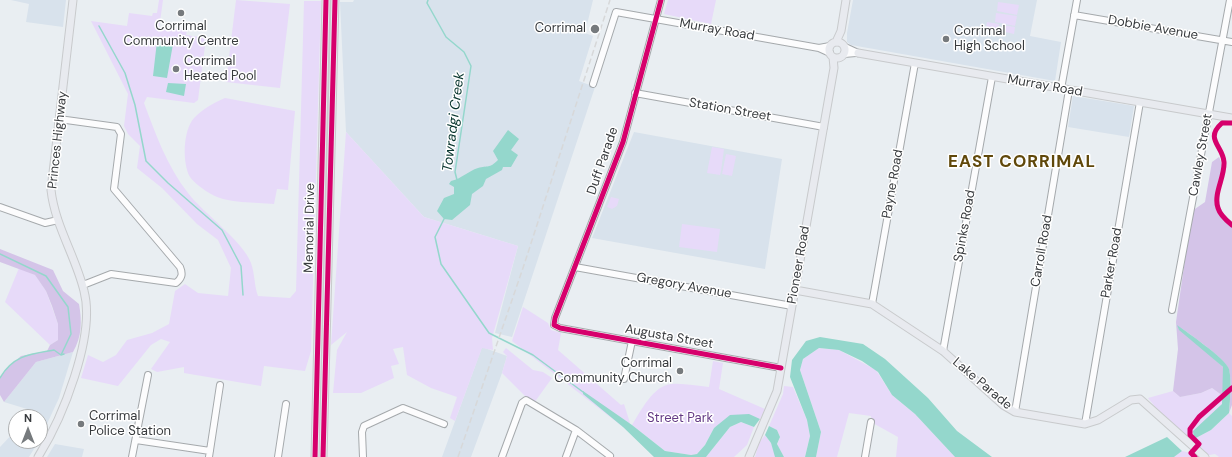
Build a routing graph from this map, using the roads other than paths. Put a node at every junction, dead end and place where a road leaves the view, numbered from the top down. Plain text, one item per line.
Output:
1 (73, 0) edge
2 (326, 0) edge
3 (335, 0) edge
4 (661, 0) edge
5 (846, 0) edge
6 (1077, 0) edge
7 (1230, 0) edge
8 (1074, 15) junction
9 (656, 19) junction
10 (1222, 40) junction
11 (1232, 42) edge
12 (837, 50) junction
13 (858, 53) joint
14 (915, 63) junction
15 (992, 77) junction
16 (593, 84) dead end
17 (1061, 88) junction
18 (1069, 90) junction
19 (635, 93) junction
20 (1140, 102) junction
21 (1209, 114) junction
22 (1232, 118) edge
23 (60, 119) junction
24 (824, 127) junction
25 (0, 207) edge
26 (58, 220) junction
27 (575, 267) junction
28 (83, 285) junction
29 (795, 290) junction
30 (872, 304) junction
31 (792, 306) junction
32 (1172, 310) dead end
33 (554, 324) joint
34 (632, 341) junction
35 (943, 351) junction
36 (781, 368) junction
37 (148, 375) dead end
38 (624, 379) dead end
39 (220, 385) dead end
40 (286, 404) dead end
41 (1015, 412) junction
42 (871, 422) dead end
43 (444, 424) dead end
44 (1085, 424) junction
45 (576, 430) junction
46 (136, 440) junction
47 (209, 454) edge
48 (610, 456) dead end
49 (38, 457) edge
50 (132, 457) edge
51 (278, 457) edge
52 (315, 457) edge
53 (323, 457) edge
54 (363, 457) edge
55 (502, 457) edge
56 (566, 457) edge
57 (749, 457) edge
58 (864, 457) edge
59 (1205, 457) edge

1 - 23 main road, Princes Highway
2 - 52 main road, Memorial Drive
3 - 53 main road, Memorial Drive
4 - 9 street, Duff Parade
5 - 12 main road, Pioneer Road
6 - 8 street
7 - 10 street, Cawley Street
8 - 10 street, Dobbie Avenue
8 - 17 street
9 - 12 street, Murray Road
9 - 16 street, Murray Road
9 - 19 street, Duff Parade
10 - 11 street, Dobbie Avenue
10 - 21 street, Cawley Street
12 - 13 street, Murray Road
12 - 24 main road, Pioneer Road
13 - 14 main road, Murray Road
14 - 15 main road, Murray Road
14 - 30 street, Payne Road
15 - 17 main road, Murray Road
15 - 35 street, Spinks Road
17 - 18 main road, Murray Road
18 - 20 main road, Murray Road
18 - 41 street, Carroll Road
19 - 24 street, Station Street
19 - 27 street, Duff Parade
20 - 21 main road, Murray Road
20 - 44 street, Parker Road
21 - 22 main road, Murray Road
21 - 32 street, Cawley Street
23 - 26 main road, Princes Highway
23 - 28 street
24 - 29 main road, Pioneer Road
25 - 26 street
26 - 28 main road, Princes Highway
27 - 31 street, Gregory Avenue
27 - 33 street, Duff Parade
28 - 49 main road, Princes Highway
29 - 30 main road, Lake Parade
29 - 31 main road, Pioneer Road
30 - 35 main road, Lake Parade
31 - 36 main road, Pioneer Road
33 - 34 street, Augusta Street
34 - 36 street, Augusta Street
34 - 38 street
35 - 41 main road, Lake Parade
36 - 57 main road, Pioneer Road
37 - 46 street
39 - 47 street
40 - 51 street
41 - 44 main road, Lake Parade
42 - 58 street
43 - 54 street
44 - 59 main road
45 - 48 street
45 - 55 street
45 - 56 street
46 - 47 street
46 - 50 street

